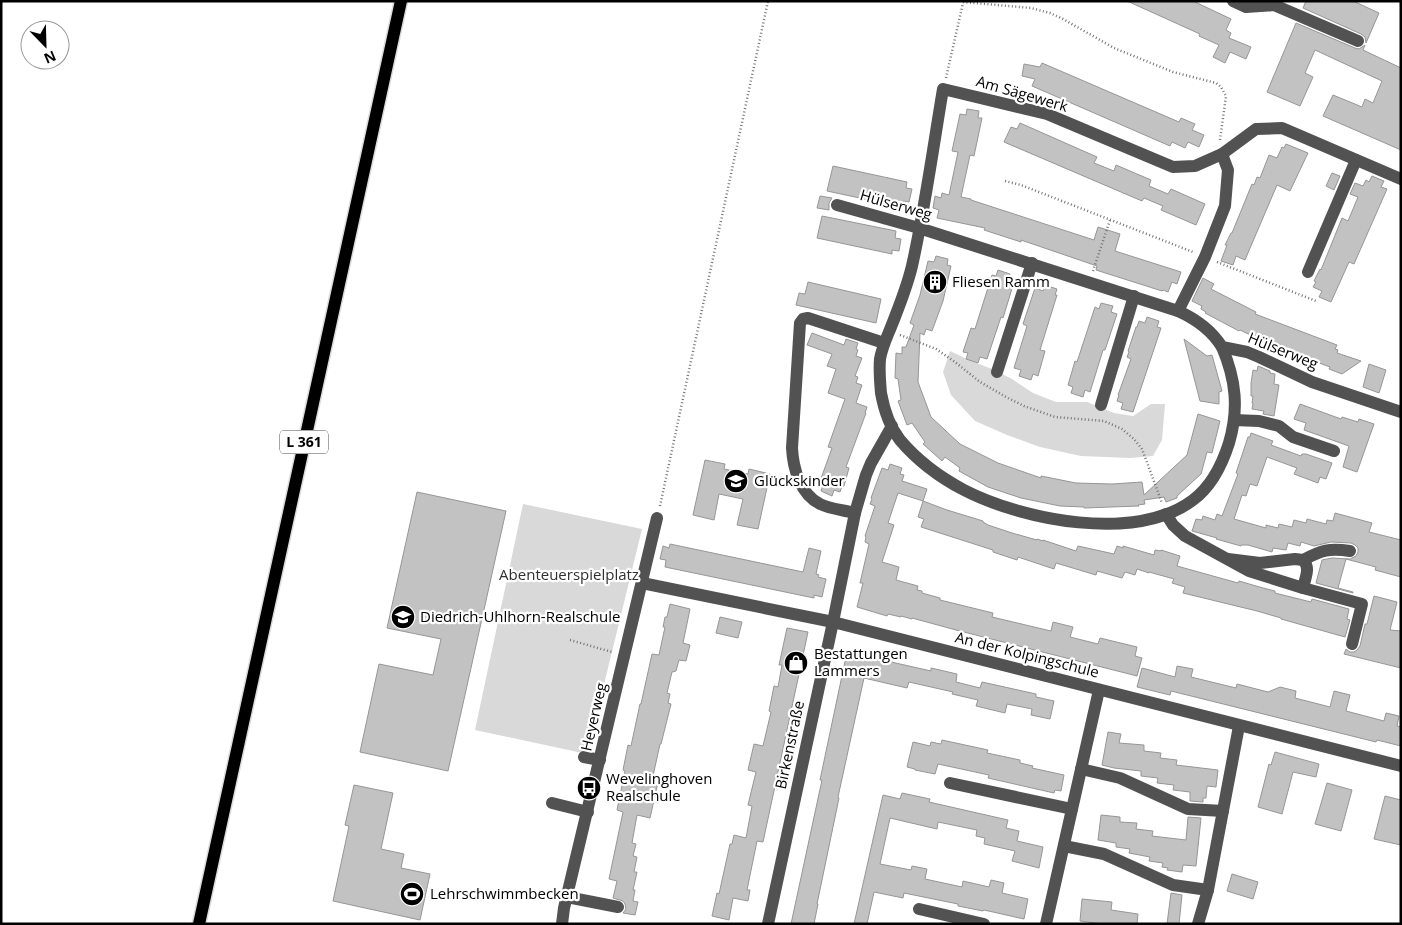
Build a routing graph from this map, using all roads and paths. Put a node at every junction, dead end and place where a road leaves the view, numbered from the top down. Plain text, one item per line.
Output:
1 (401, 1) edge
2 (768, 1) edge
3 (1234, 1) edge
4 (963, 2) edge
5 (1358, 42) dead end
6 (943, 89) junction
7 (1222, 154) junction
8 (1356, 160) junction
9 (1401, 179) edge
10 (1005, 181) dead end
11 (837, 205) dead end
12 (1110, 220) junction
13 (919, 228) junction
14 (1205, 256) junction
15 (1032, 263) junction
16 (1308, 272) dead end
17 (1089, 282) junction
18 (1134, 296) junction
19 (1316, 301) dead end
20 (1178, 312) junction
21 (887, 337) junction
22 (1222, 347) junction
23 (997, 372) dead end
24 (1101, 405) dead end
25 (1401, 412) edge
26 (1234, 420) junction
27 (892, 426) junction
28 (1334, 451) dead end
29 (855, 514) junction
30 (1166, 514) junction
31 (657, 518) joint
32 (1350, 551) dead end
33 (1228, 559) junction
34 (1303, 560) junction
35 (642, 583) junction
36 (1303, 588) junction
37 (833, 622) junction
38 (570, 640) dead end
39 (1352, 644) dead end
40 (625, 656) junction
41 (1099, 690) junction
42 (1239, 726) junction
43 (584, 756) dead end
44 (600, 760) junction
45 (1401, 766) edge
46 (1081, 769) junction
47 (950, 783) dead end
48 (552, 803) dead end
49 (1072, 809) junction
50 (1223, 811) junction
51 (588, 812) junction
52 (1064, 846) junction
53 (1208, 890) junction
54 (567, 897) junction
55 (618, 907) dead end
56 (919, 909) dead end
57 (1047, 923) edge
58 (198, 924) edge
59 (562, 924) edge
60 (768, 924) edge
61 (984, 924) edge
62 (1198, 924) edge

1 - 58 main road, L 361
2 - 31 path
3 - 5 street
4 - 6 path
4 - 7 path
6 - 7 street, Am Sägewerk
6 - 13 street
7 - 8 street, Am Sägewerk
7 - 14 street
8 - 9 street, Am Sägewerk
8 - 16 street
10 - 12 path
11 - 13 street, Hülserweg
12 - 14 path
12 - 17 path
13 - 15 street, Hülserweg
13 - 21 street
14 - 19 path
14 - 20 street
15 - 17 street, Hülserweg
15 - 23 street
17 - 18 street, Hülserweg
18 - 20 street, Hülserweg
18 - 24 street
20 - 22 street, Hülserweg
21 - 27 street
21 - 29 street
21 - 30 path
22 - 25 street, Hülserweg
22 - 26 street
26 - 28 street
26 - 30 street
27 - 29 street, Birkenstraße
27 - 30 street
29 - 37 street, Birkenstraße
30 - 33 street
31 - 35 street, Heyerweg
32 - 34 street
33 - 34 street
33 - 36 street
34 - 36 street
35 - 37 street, An der Kolpingschule
35 - 40 street, Heyerweg
36 - 39 street
37 - 41 street, An der Kolpingschule
37 - 60 street, Birkenstraße
38 - 40 path
40 - 44 street, Heyerweg
41 - 42 street, An der Kolpingschule
41 - 46 street
42 - 45 street, An der Kolpingschule
42 - 50 street
43 - 44 street
44 - 51 street, Heyerweg
46 - 49 street
46 - 50 street
47 - 49 street
48 - 51 street
49 - 52 street
50 - 53 street
51 - 54 street, Heyerweg
52 - 53 street
52 - 57 street
53 - 62 street
54 - 55 street
54 - 59 street, Heyerweg
56 - 61 street

